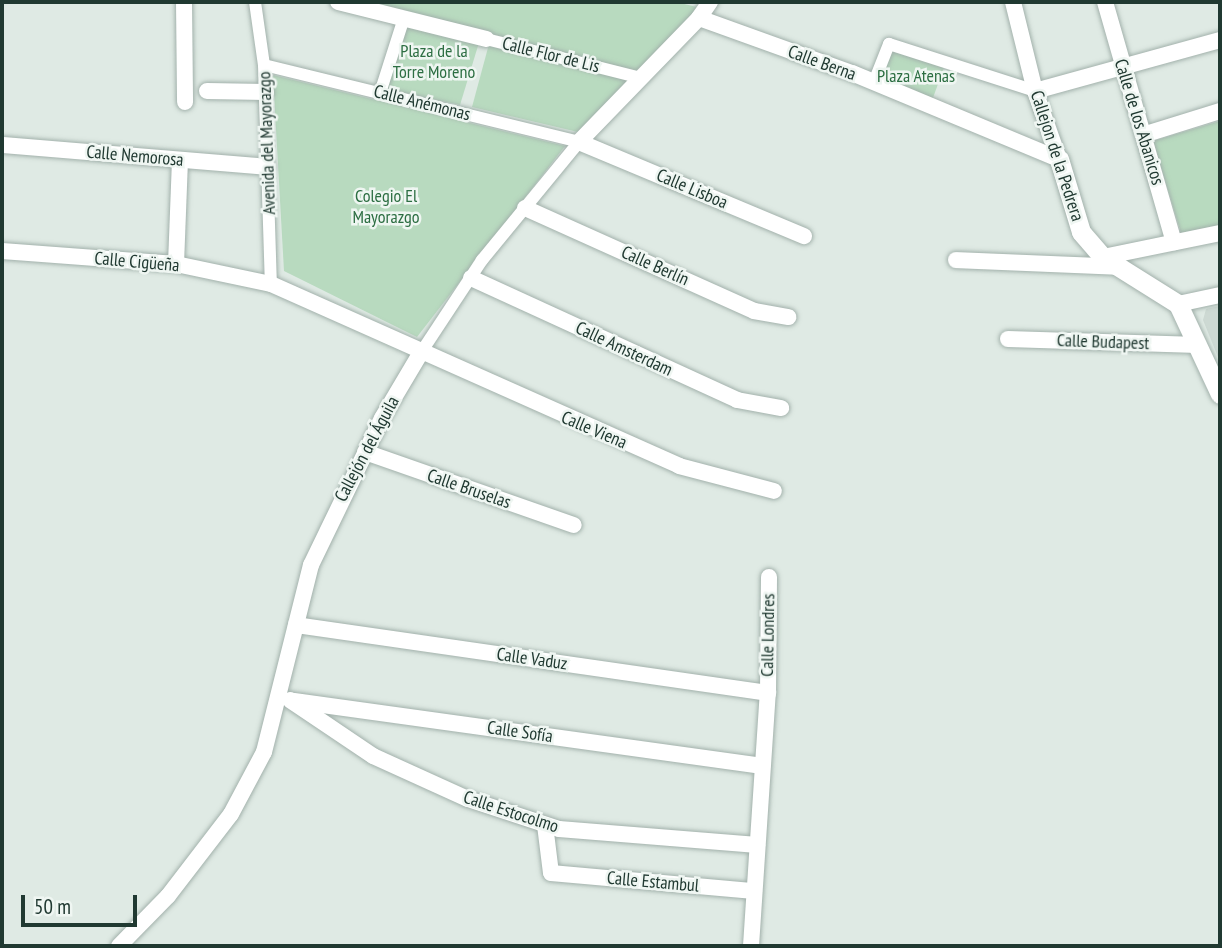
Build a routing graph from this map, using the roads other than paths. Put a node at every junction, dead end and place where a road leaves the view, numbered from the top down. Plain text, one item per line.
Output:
1 (184, 2) edge
2 (256, 2) edge
3 (338, 2) edge
4 (707, 2) edge
5 (1013, 2) edge
6 (1104, 2) edge
7 (404, 18) junction
8 (699, 18) junction
9 (486, 39) joint
10 (1220, 40) edge
11 (264, 65) junction
12 (1121, 65) junction
13 (640, 78) junction
14 (874, 82) junction
15 (207, 91) dead end
16 (266, 92) junction
17 (1035, 92) junction
18 (380, 93) junction
19 (185, 102) dead end
20 (1220, 111) edge
21 (1143, 135) junction
22 (579, 142) junction
23 (2, 145) edge
24 (1059, 159) junction
25 (180, 160) junction
26 (267, 167) junction
27 (525, 208) junction
28 (1220, 233) edge
29 (804, 236) dead end
30 (1174, 242) junction
31 (2, 251) edge
32 (1103, 257) junction
33 (956, 260) dead end
34 (176, 264) junction
35 (1122, 267) junction
36 (471, 278) junction
37 (271, 284) junction
38 (1220, 295) edge
39 (1178, 304) junction
40 (788, 317) dead end
41 (1008, 340) dead end
42 (1198, 345) junction
43 (421, 354) junction
44 (1220, 394) edge
45 (781, 408) dead end
46 (365, 452) junction
47 (774, 491) dead end
48 (574, 525) dead end
49 (769, 577) dead end
50 (296, 625) junction
51 (768, 693) junction
52 (284, 699) junction
53 (763, 766) junction
54 (545, 825) junction
55 (757, 845) junction
56 (754, 891) junction
57 (119, 946) edge
58 (751, 946) edge

1 - 19 street
2 - 11 street, Avenida del Mayorazgo
3 - 7 street, Calle Flor de Lis
4 - 8 street, Callejón del Águila
5 - 17 street, Callejon de la Pedrera
6 - 12 street, Calle de los Abanicos
7 - 9 street, Calle Flor de Lis
7 - 18 street
8 - 13 street, Callejón del Águila
8 - 14 street, Calle Berna
9 - 13 street, Calle Flor de Lis
10 - 12 street
11 - 16 street, Avenida del Mayorazgo
11 - 18 street, Calle Anémonas
12 - 17 street
12 - 21 street, Calle de los Abanicos
13 - 22 street, Callejón del Águila
14 - 17 street
14 - 24 street, Calle Berna
15 - 16 street
16 - 26 street, Avenida del Mayorazgo
17 - 24 street, Callejon de la Pedrera
18 - 22 street, Calle Anémonas
20 - 21 street
21 - 30 street, Calle de los Abanicos
22 - 27 street, Callejón del Águila
22 - 29 street, Calle Lisboa
23 - 25 street, Calle Nemorosa
24 - 32 street, Callejon de la Pedrera
25 - 26 street, Calle Nemorosa
25 - 34 street
26 - 37 street, Avenida del Mayorazgo
27 - 36 street, Callejón del Águila
27 - 40 street, Calle Berlín
28 - 30 street
30 - 32 street
31 - 34 street, Calle Cigüeña
32 - 35 street, Callejon de la Pedrera
33 - 35 street
34 - 37 street, Calle Cigüeña
35 - 39 street, Callejon de la Pedrera
36 - 43 street, Callejón del Águila
36 - 45 street, Calle Amsterdam
37 - 43 street, Calle Cigüeña
38 - 39 street
39 - 42 street
41 - 42 street, Calle Budapest
42 - 44 street
43 - 46 street, Callejón del Águila
43 - 47 street, Calle Viena
46 - 48 street, Calle Bruselas
46 - 50 street, Callejón del Águila
49 - 51 street, Calle Londres
50 - 51 street, Calle Vaduz
50 - 52 street, Callejón del Águila
51 - 53 street, Calle Londres
52 - 53 street, Calle Sofía
52 - 54 street, Calle Estocolmo
52 - 57 street, Callejón del Águila
53 - 55 street, Calle Londres
54 - 55 street, Calle Estocolmo
54 - 56 street, Calle Estambul
55 - 56 street, Calle Londres
56 - 58 street, Calle Londres

